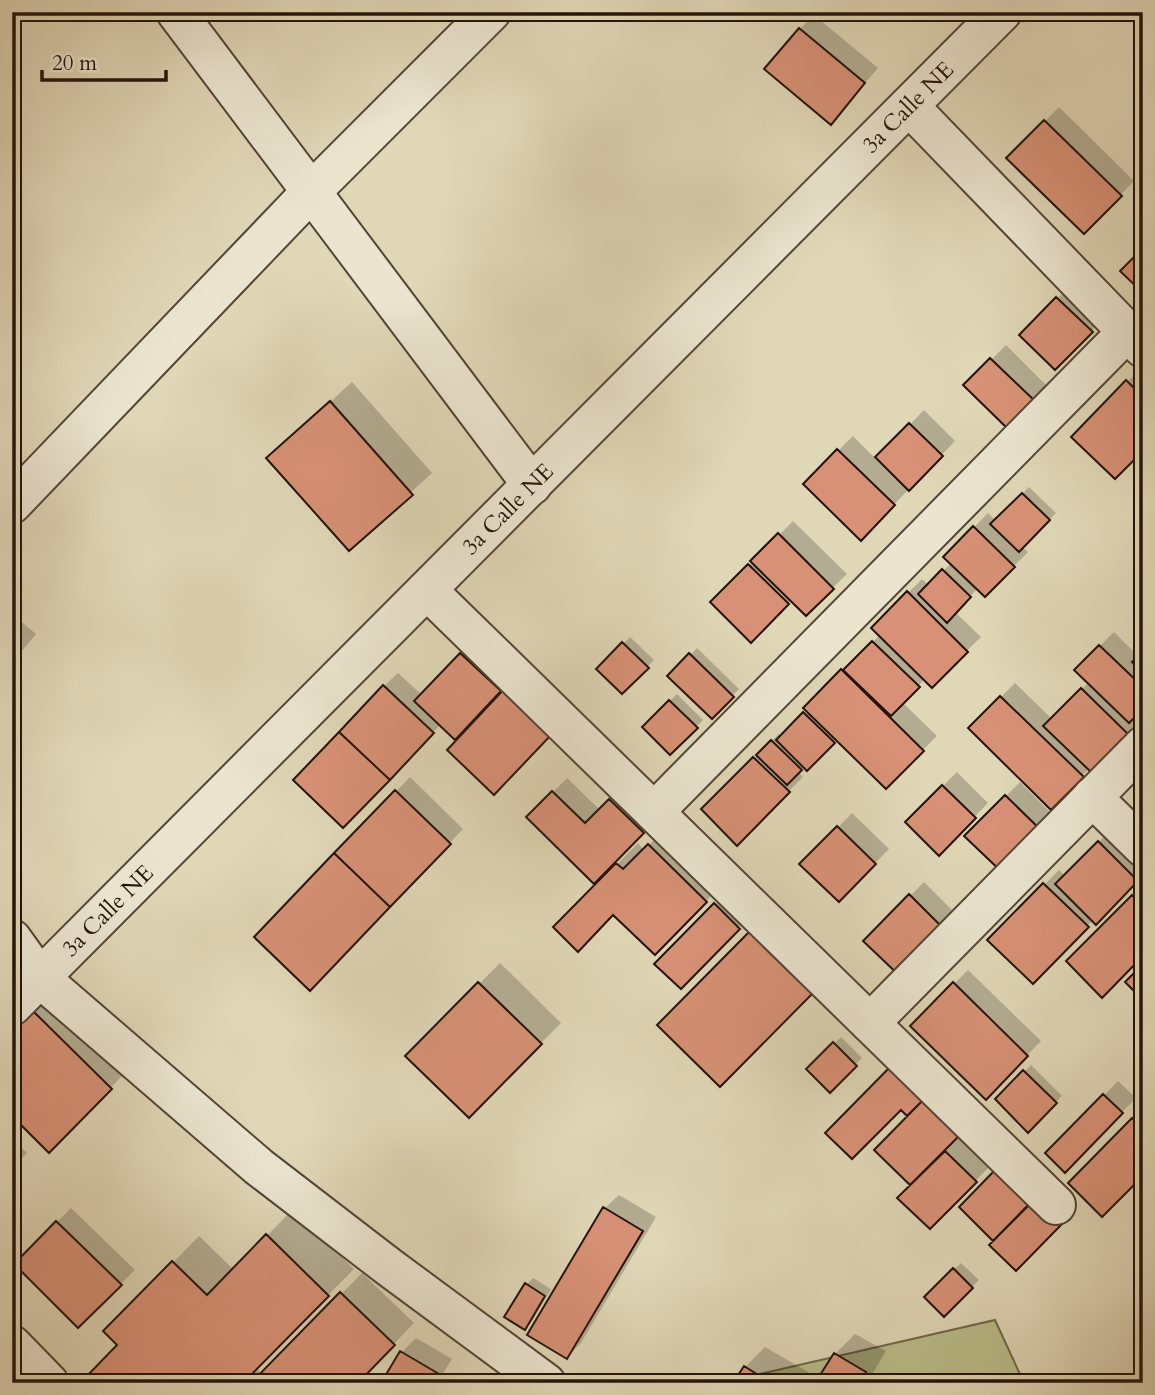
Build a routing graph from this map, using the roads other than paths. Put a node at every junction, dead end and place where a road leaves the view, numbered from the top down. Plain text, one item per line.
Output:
1 (176, 12) edge
2 (491, 12) edge
3 (1002, 12) edge
4 (909, 106) junction
5 (310, 193) junction
6 (1135, 340) edge
7 (532, 485) junction
8 (12, 504) edge
9 (427, 590) junction
10 (1143, 746) edge
11 (1092, 797) junction
12 (654, 812) junction
13 (1143, 847) edge
14 (12, 939) edge
15 (40, 978) junction
16 (12, 1006) edge
17 (870, 1023) junction
18 (1056, 1205) dead end
19 (12, 1345) edge
20 (48, 1383) edge
21 (546, 1383) edge

1 - 5 street
2 - 5 street
3 - 4 street, 3a Calle NE
4 - 6 street
4 - 7 street, 3a Calle NE
5 - 7 street
5 - 8 street
6 - 12 street
7 - 9 street, 3a Calle NE
9 - 12 street
9 - 15 street, 3a Calle NE
10 - 11 street
11 - 13 street
11 - 17 street
12 - 17 street
14 - 15 street
15 - 16 street, 3a Calle NE
15 - 21 street
17 - 18 street
19 - 20 street

